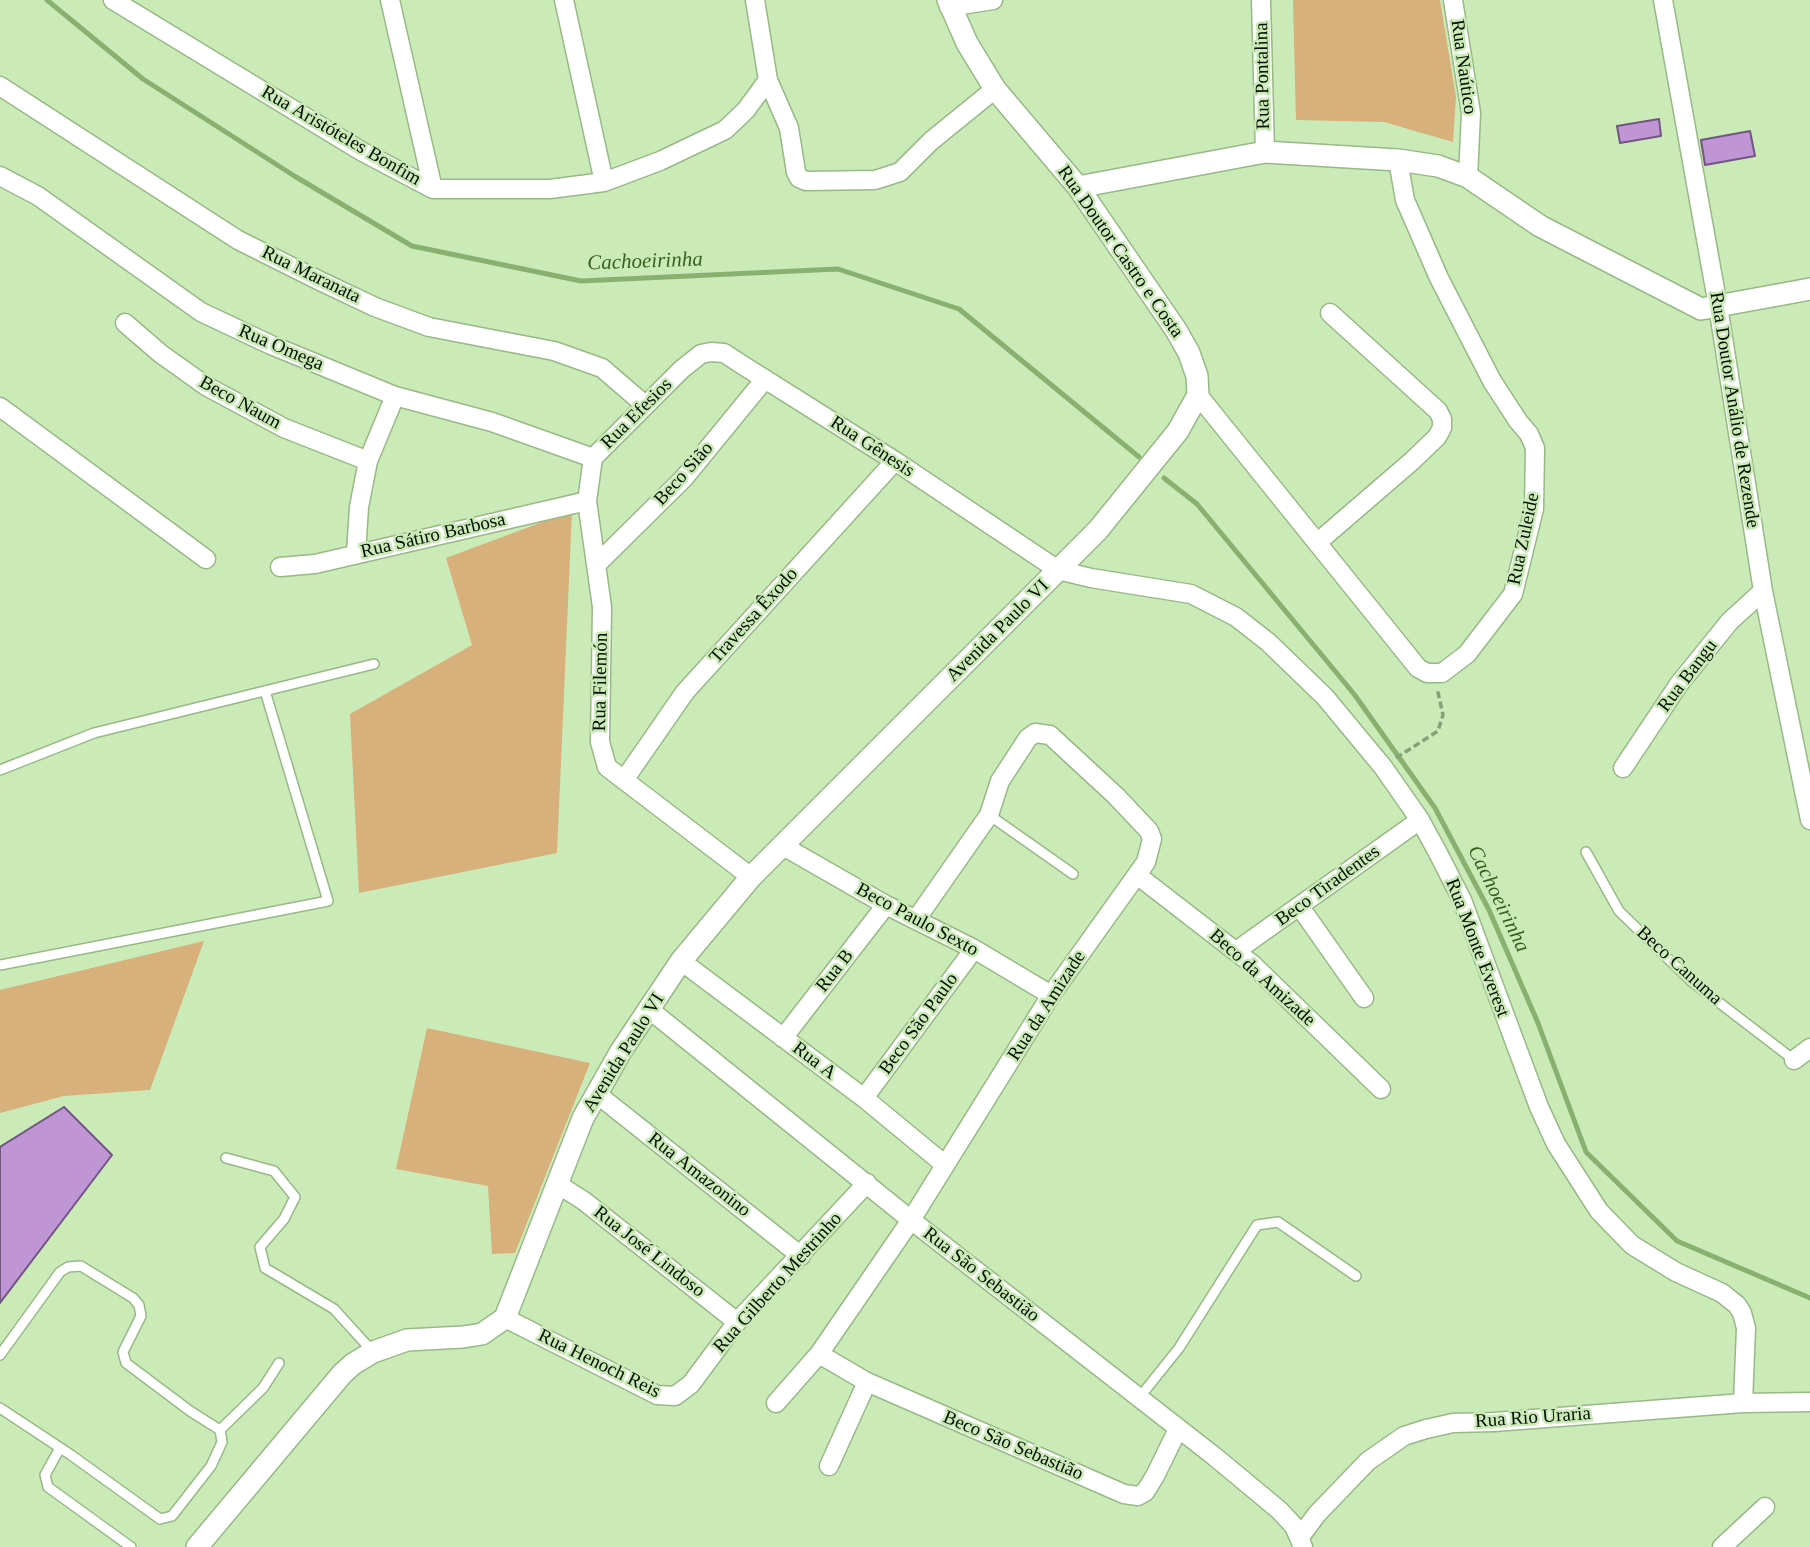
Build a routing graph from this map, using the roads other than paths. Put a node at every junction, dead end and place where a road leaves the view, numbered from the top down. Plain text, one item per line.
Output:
1 (113, 0) edge
2 (390, 0) edge
3 (564, 0) edge
4 (755, 0) edge
5 (993, 0) edge
6 (1261, 0) edge
7 (1453, 0) edge
8 (1663, 0) edge
9 (948, 4) edge
10 (768, 80) junction
11 (0, 86) edge
12 (995, 89) junction
13 (1265, 152) junction
14 (1398, 160) junction
15 (0, 176) edge
16 (1468, 177) junction
17 (604, 182) junction
18 (1079, 187) junction
19 (433, 189) junction
20 (1810, 289) edge
21 (1718, 306) junction
22 (1330, 313) dead end
23 (125, 323) dead end
24 (682, 369) joint
25 (765, 379) junction
26 (1198, 395) junction
27 (395, 396) junction
28 (645, 405) junction
29 (0, 407) edge
30 (593, 458) junction
31 (368, 461) junction
32 (895, 461) junction
33 (587, 501) junction
34 (1318, 542) junction
35 (356, 553) junction
36 (206, 559) dead end
37 (597, 564) junction
38 (280, 567) dead end
39 (1058, 570) junction
40 (1763, 591) junction
41 (374, 664) dead end
42 (265, 691) junction
43 (1623, 768) dead end
44 (0, 770) edge
45 (624, 780) junction
46 (989, 815) junction
47 (1420, 820) junction
48 (1810, 820) edge
49 (783, 846) junction
50 (1586, 852) dead end
51 (1073, 874) dead end
52 (1137, 875) junction
53 (751, 877) junction
54 (886, 905) junction
55 (1300, 907) junction
56 (917, 918) junction
57 (974, 949) junction
58 (1236, 951) junction
59 (681, 961) junction
60 (0, 965) edge
61 (1051, 995) junction
62 (1364, 998) dead end
63 (650, 1010) junction
64 (783, 1038) junction
65 (1810, 1048) edge
66 (1794, 1060) joint
67 (1381, 1089) dead end
68 (597, 1094) junction
69 (864, 1098) junction
70 (226, 1158) dead end
71 (944, 1164) junction
72 (867, 1183) junction
73 (559, 1185) junction
74 (911, 1220) junction
75 (801, 1256) junction
76 (1356, 1276) dead end
77 (505, 1318) junction
78 (737, 1322) junction
79 (373, 1352) junction
80 (818, 1354) junction
81 (0, 1355) edge
82 (279, 1363) dead end
83 (867, 1382) junction
84 (691, 1384) joint
85 (1139, 1398) junction
86 (1810, 1402) edge
87 (776, 1403) dead end
88 (1742, 1403) junction
89 (0, 1408) edge
90 (1178, 1429) junction
91 (220, 1430) junction
92 (60, 1448) junction
93 (829, 1466) dead end
94 (1765, 1507) dead end
95 (1301, 1542) edge
96 (131, 1547) edge
97 (197, 1547) edge
98 (1722, 1547) edge

1 - 19 street, Rua Aristóteles Bonfim
2 - 19 street
3 - 17 street
4 - 10 street
5 - 9 street
6 - 13 street, Rua Pontalina
7 - 16 street, Rua Naútico
8 - 21 street, Rua Doutor Análio de Rezende
9 - 12 street, Rua Doutor Castro e Costa
10 - 12 street
10 - 17 street, Rua Aristóteles Bonfim
11 - 28 street, Rua Maranata
12 - 18 street, Rua Doutor Castro e Costa
13 - 14 street
13 - 18 street
14 - 16 street
14 - 34 street, Rua Zuleide
15 - 27 street, Rua Omega
16 - 21 street
17 - 19 street, Rua Aristóteles Bonfim
18 - 26 street, Rua Doutor Castro e Costa
20 - 21 street
21 - 40 street, Rua Doutor Análio de Rezende
22 - 34 street
23 - 31 street, Beco Naum
24 - 25 street, Rua Gênesis
24 - 28 street, Rua Efesios
25 - 32 street, Rua Gênesis
25 - 37 street, Beco Sião
26 - 34 street
26 - 39 street
27 - 30 street, Rua Omega
27 - 31 street
28 - 30 street, Rua Efesios
29 - 36 street
30 - 33 street, Rua Efesios
31 - 35 street
32 - 39 street, Rua Gênesis
32 - 45 street, Travessa Êxodo
33 - 35 street, Rua Sátiro Barbosa
33 - 37 street, Rua Filemón
35 - 38 street, Rua Sátiro Barbosa
37 - 45 street, Rua Filemón
39 - 47 street, Rua Monte Everest
39 - 49 street, Avenida Paulo VI
40 - 43 street, Rua Bangu
40 - 48 street, Rua Doutor Análio de Rezende
41 - 42 lane
42 - 44 lane
42 - 60 lane
45 - 53 street, Rua Filemón
46 - 51 lane
46 - 52 street, Rua da Amizade
46 - 56 street
47 - 55 street, Beco Tiradentes
47 - 88 street, Rua Monte Everest
49 - 53 street, Avenida Paulo VI
49 - 54 street, Beco Paulo Sexto
50 - 66 lane, Beco Canuma
52 - 58 street, Beco da Amizade
52 - 61 street, Rua da Amizade
53 - 59 street, Avenida Paulo VI
54 - 56 street, Beco Paulo Sexto
54 - 64 street, Rua B
55 - 58 street, Beco Tiradentes
55 - 62 street
56 - 57 street, Beco Paulo Sexto
57 - 61 street, Beco Paulo Sexto
57 - 69 street, Beco São Paulo
58 - 67 street, Beco da Amizade
59 - 63 street, Avenida Paulo VI
59 - 64 street, Rua A
61 - 71 street, Rua da Amizade
63 - 68 street, Avenida Paulo VI
63 - 72 street, Rua São Sebastião
64 - 69 street, Rua A
65 - 66 street
68 - 73 street, Avenida Paulo VI
68 - 75 street, Rua Amazonino
69 - 71 street, Rua A
70 - 79 lane
71 - 74 street, Rua da Amizade
72 - 74 street, Rua São Sebastião
72 - 75 street, Rua Gilberto Mestrinho
73 - 77 street, Avenida Paulo VI
73 - 78 street, Rua José Lindoso
74 - 80 street
74 - 85 street, Rua São Sebastião
75 - 78 street, Rua Gilberto Mestrinho
76 - 85 lane
77 - 79 street
77 - 84 street, Rua Henoch Reis
78 - 84 street, Rua Gilberto Mestrinho
79 - 97 street
80 - 83 street, Beco São Sebastião
80 - 87 street
81 - 91 lane
82 - 91 lane
83 - 90 street, Beco São Sebastião
83 - 93 street
85 - 90 street, Rua São Sebastião
86 - 88 street, Rua Rio Uraria
88 - 95 street, Rua Rio Uraria
89 - 92 lane
90 - 95 street, Rua São Sebastião
91 - 92 lane
92 - 96 lane
94 - 98 street

